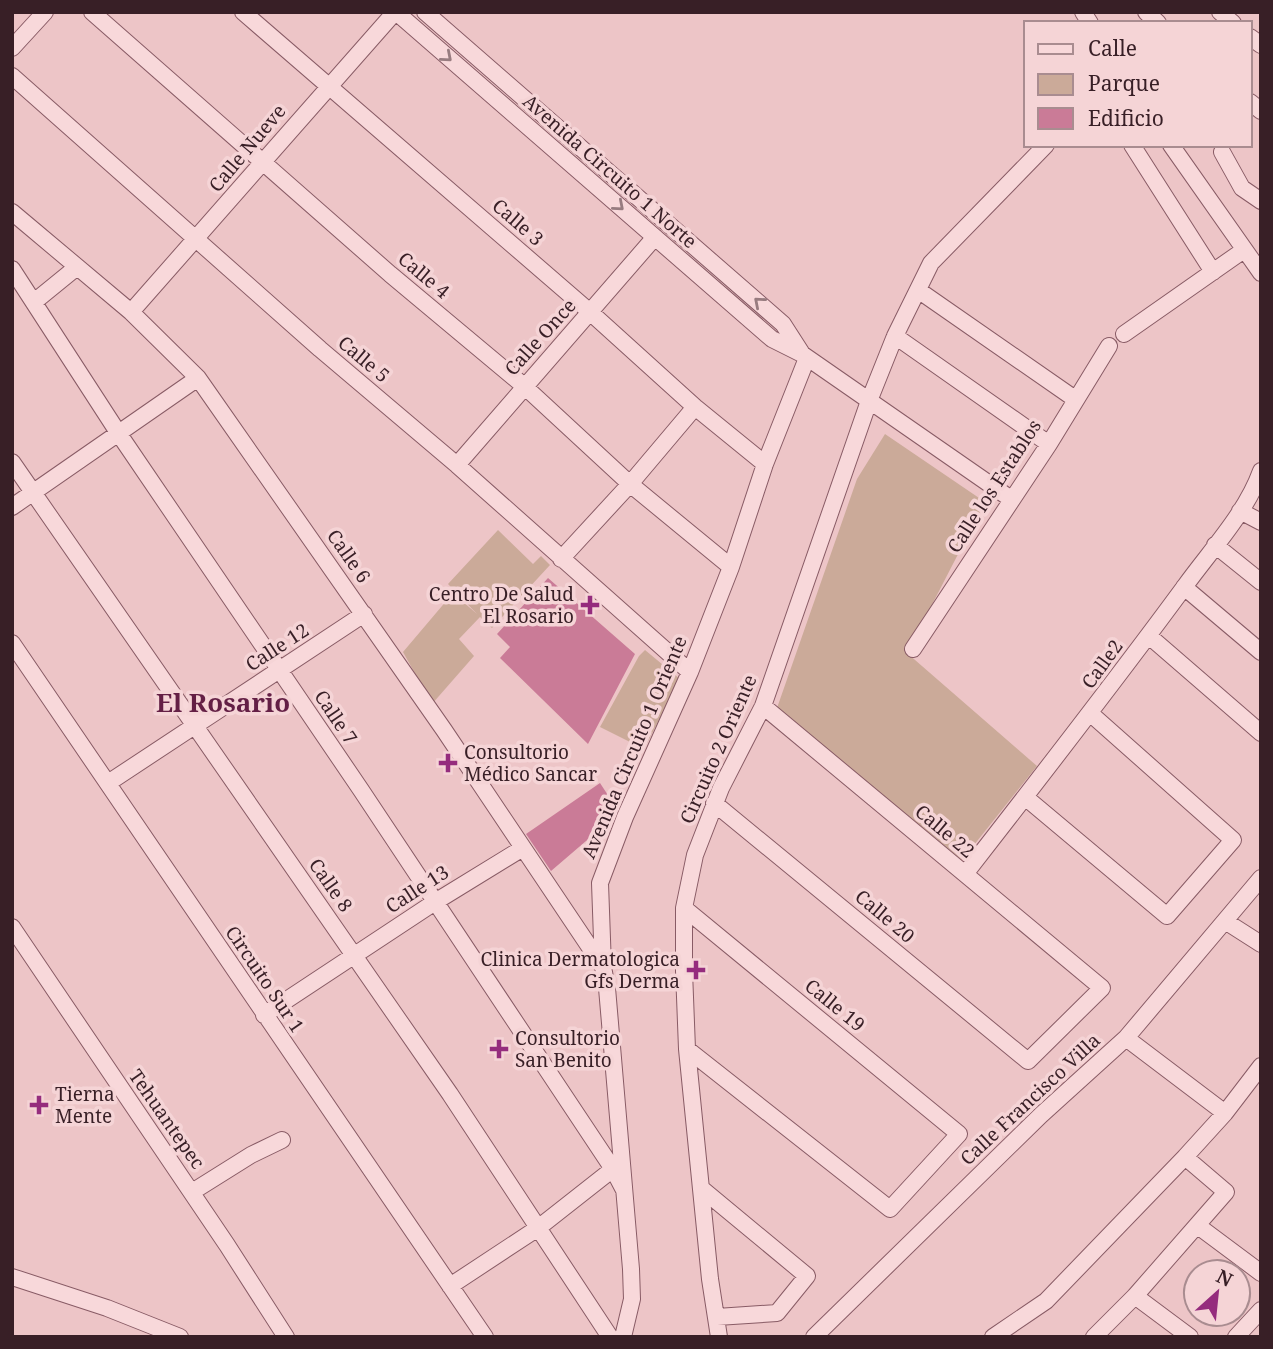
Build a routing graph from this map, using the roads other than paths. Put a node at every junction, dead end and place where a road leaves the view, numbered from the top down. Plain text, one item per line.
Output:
1 (45, 12) edge
2 (92, 12) edge
3 (243, 12) edge
4 (395, 12) edge
5 (425, 12) edge
6 (12, 48) edge
7 (12, 76) edge
8 (328, 87) junction
9 (1044, 147) edge
10 (1133, 147) edge
11 (1172, 147) edge
12 (1222, 152) dead end
13 (262, 163) junction
14 (1261, 201) edge
15 (12, 212) edge
16 (655, 237) junction
17 (197, 240) junction
18 (1244, 250) junction
19 (77, 267) junction
20 (12, 269) edge
21 (1213, 272) junction
22 (1261, 272) edge
23 (918, 290) junction
24 (34, 302) junction
25 (131, 312) junction
26 (590, 313) junction
27 (1124, 334) dead end
28 (895, 336) junction
29 (1109, 346) dead end
30 (804, 356) junction
31 (198, 378) junction
32 (524, 387) junction
33 (1075, 399) junction
34 (869, 401) junction
35 (695, 407) junction
36 (119, 434) junction
37 (1049, 444) junction
38 (12, 462) edge
39 (765, 464) junction
40 (457, 465) junction
41 (1261, 471) edge
42 (630, 484) junction
43 (33, 494) junction
44 (1011, 499) junction
45 (12, 507) edge
46 (1240, 511) junction
47 (1261, 522) edge
48 (1215, 545) junction
49 (561, 558) junction
50 (731, 567) junction
51 (1261, 582) edge
52 (1184, 586) junction
53 (364, 614) junction
54 (1149, 636) junction
55 (12, 643) edge
56 (914, 649) dead end
57 (1261, 652) edge
58 (279, 671) junction
59 (690, 673) junction
60 (763, 706) junction
61 (1091, 714) junction
62 (194, 726) junction
63 (1261, 733) edge
64 (108, 783) junction
65 (1025, 797) junction
66 (714, 803) junction
67 (523, 848) junction
68 (965, 874) junction
69 (1261, 878) edge
70 (435, 902) junction
71 (684, 908) junction
72 (1225, 921) junction
73 (12, 927) edge
74 (1261, 944) edge
75 (354, 955) junction
76 (603, 967) junction
77 (1101, 988) joint
78 (264, 1015) junction
79 (1126, 1038) junction
80 (687, 1049) junction
81 (1261, 1066) edge
82 (1225, 1113) junction
83 (282, 1140) dead end
84 (1185, 1157) junction
85 (613, 1169) junction
86 (702, 1189) junction
87 (624, 1190) junction
88 (192, 1192) junction
89 (1198, 1226) junction
90 (538, 1228) junction
91 (1261, 1273) edge
92 (12, 1277) edge
93 (450, 1286) junction
94 (1135, 1296) junction
95 (1261, 1310) edge
96 (717, 1317) junction
97 (180, 1337) edge
98 (286, 1337) edge
99 (485, 1337) edge
100 (610, 1337) edge
101 (623, 1337) edge
102 (719, 1337) edge
103 (814, 1337) edge
104 (993, 1337) edge
105 (1094, 1337) edge
106 (1190, 1337) edge
107 (1236, 1337) edge

1 - 6 street
2 - 13 street, Calle 4
3 - 8 street, Calle 3
4 - 8 street, Calle Nueve
4 -> 16 street, Avenida Circuito 1 Norte
30 -> 5 street, Avenida Circuito 1 Norte
7 - 17 street, Calle 5
8 - 13 street, Calle Nueve
8 - 26 street, Calle 3
9 - 23 street, Circuito 2 Oriente
10 - 21 street
11 - 18 street
12 - 14 street
13 - 17 street, Calle Nueve
13 - 32 street, Calle 4
15 - 19 street, Calle 6
16 - 26 street, Calle Once
16 - 30 street, Avenida Circuito 1 Norte
17 - 25 street, Calle Nueve
17 - 40 street, Calle 5
18 - 21 street
18 - 22 street
19 - 24 street
19 - 25 street, Calle 6
20 - 24 street, Calle 7
21 - 27 street
23 - 28 street, Circuito 2 Oriente
23 - 33 street
24 - 36 street, Calle 7
25 - 31 street, Calle 6
26 - 32 street, Calle Once
26 - 35 street, Calle 3
28 - 34 street, Circuito 2 Oriente
28 - 37 street
29 - 33 street, Calle los Establos
30 - 34 street
30 - 39 street, Avenida Circuito 1 Oriente
31 - 36 street
31 - 53 street, Calle 6
32 - 40 street, Calle Once
32 - 42 street, Calle 4
33 - 37 street, Calle los Establos
34 - 44 street
34 - 60 street, Circuito 2 Oriente
35 - 39 street, Calle 3
35 - 42 street
36 - 43 street
36 - 58 street, Calle 7
37 - 44 street, Calle los Establos
38 - 43 street, Calle 8
39 - 50 street, Avenida Circuito 1 Oriente
40 - 49 street, Calle 5
41 - 46 street, Calle2
42 - 49 street
42 - 50 street, Calle 4
43 - 45 street
43 - 62 street, Calle 8
44 - 56 street, Calle los Establos
46 - 47 street
46 - 48 street, Calle2
48 - 51 street
48 - 52 street, Calle2
49 - 59 street, Calle 5
50 - 59 street, Avenida Circuito 1 Oriente
52 - 54 street, Calle2
52 - 57 street
53 - 58 street, Calle 12
53 - 67 street, Calle 6
54 - 61 street, Calle2
54 - 63 street
55 - 64 street, Circuito Sur 1
58 - 62 street, Calle 12
58 - 70 street, Calle 7
59 - 76 street, Avenida Circuito 1 Oriente
60 - 66 street, Circuito 2 Oriente
60 - 68 street, Calle 22
61 - 65 street, Calle2
61 - 65 street
62 - 64 street, Calle 12
62 - 75 street, Calle 8
64 - 78 street, Circuito Sur 1
65 - 68 street, Calle2
66 - 71 street, Circuito 2 Oriente
66 - 77 street, Calle 20
67 - 70 street, Calle 13
67 - 76 street, Calle 6
68 - 77 street, Calle 22
69 - 72 street, Calle Francisco Villa
70 - 75 street, Calle 13
70 - 85 street, Calle 7
71 - 80 street, Circuito 2 Oriente
71 - 80 street, Calle 19
72 - 74 street
72 - 79 street, Calle Francisco Villa
73 - 88 street, Tehuantepec
75 - 78 street, Calle 13
75 - 90 street, Calle 8
76 - 87 street, Avenida Circuito 1 Oriente
78 - 93 street, Circuito Sur 1
79 - 82 street
79 - 103 street, Calle Francisco Villa
80 - 86 street, Circuito 2 Oriente
81 - 82 street
82 - 84 street
83 - 88 street
84 - 89 street
84 - 104 street
85 - 87 street, Calle 7
85 - 90 street
86 - 96 street, Circuito 2 Oriente
86 - 96 street
87 - 101 street, Avenida Circuito 1 Oriente
88 - 98 street, Tehuantepec
89 - 91 street
89 - 94 street
90 - 93 street
90 - 100 street, Calle 8
92 - 97 street
93 - 99 street, Circuito Sur 1
94 - 105 street
94 - 106 street
95 - 107 street
96 - 102 street, Circuito 2 Oriente

